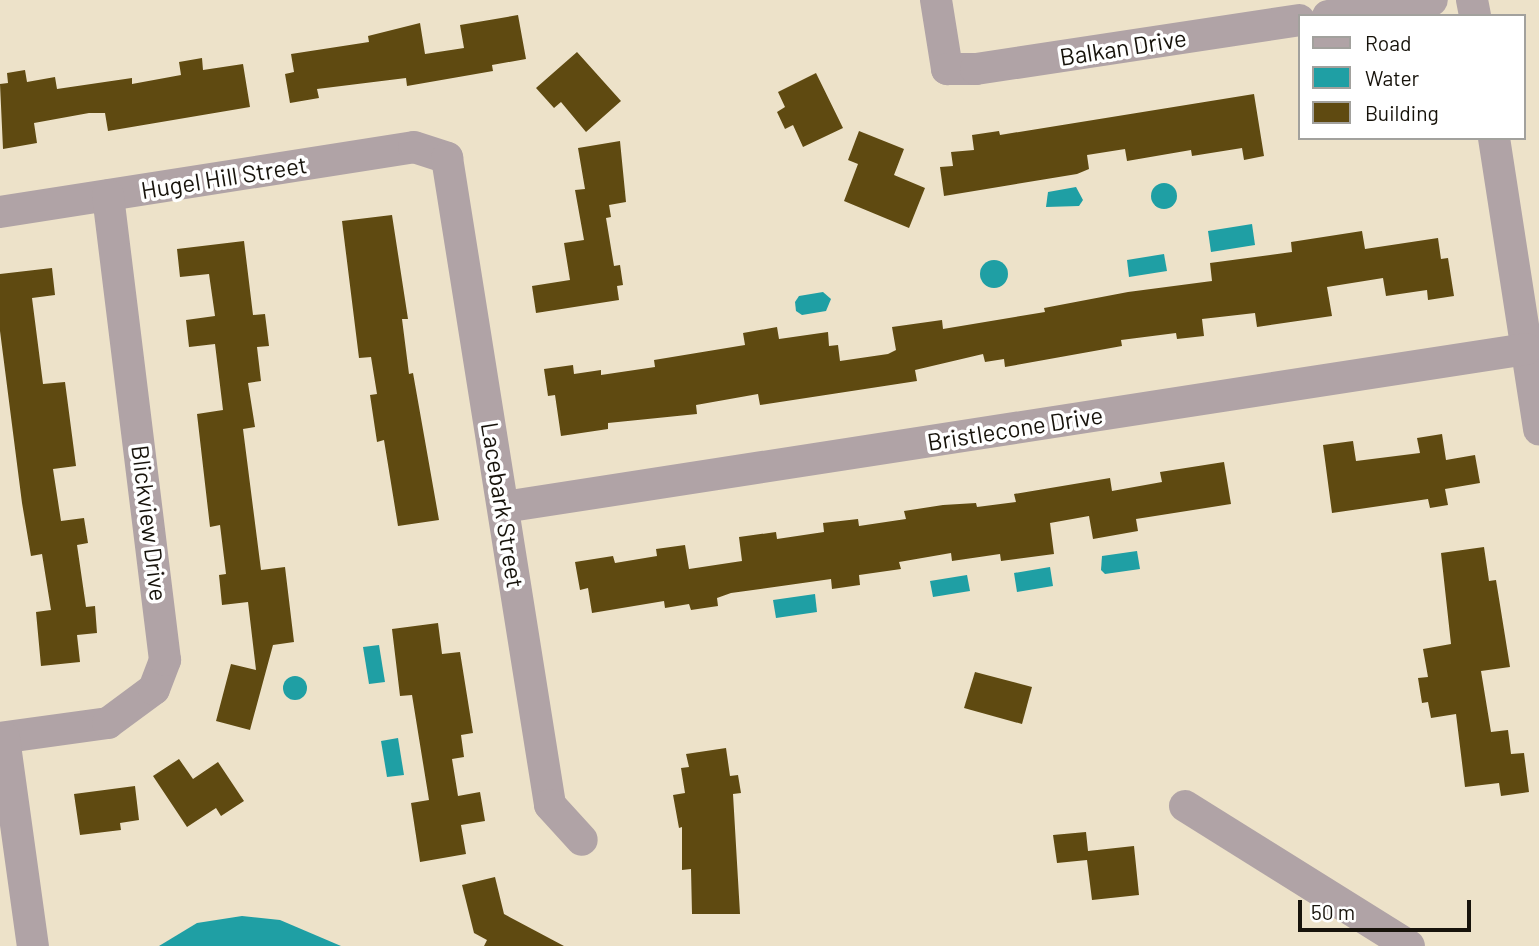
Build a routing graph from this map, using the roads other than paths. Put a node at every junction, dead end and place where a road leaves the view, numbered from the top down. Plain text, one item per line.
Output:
1 (936, 0) edge
2 (1432, 0) edge
3 (1341, 14) edge
4 (1298, 20) edge
5 (1494, 140) edge
6 (447, 158) joint
7 (108, 195) junction
8 (0, 212) edge
9 (1526, 349) junction
10 (1539, 430) edge
11 (504, 508) junction
12 (2, 738) edge
13 (1185, 806) dead end
14 (582, 840) dead end
15 (33, 946) edge
16 (1409, 946) edge

1 - 4 street, Balkan Drive
2 - 3 street
5 - 9 street
6 - 7 street, Hugel Hill Street
6 - 11 street, Lacebark Street
7 - 8 street, Hugel Hill Street
7 - 12 street, Blickview Drive
9 - 10 street
9 - 11 street, Bristlecone Drive
11 - 14 street, Lacebark Street
12 - 15 street
13 - 16 street

